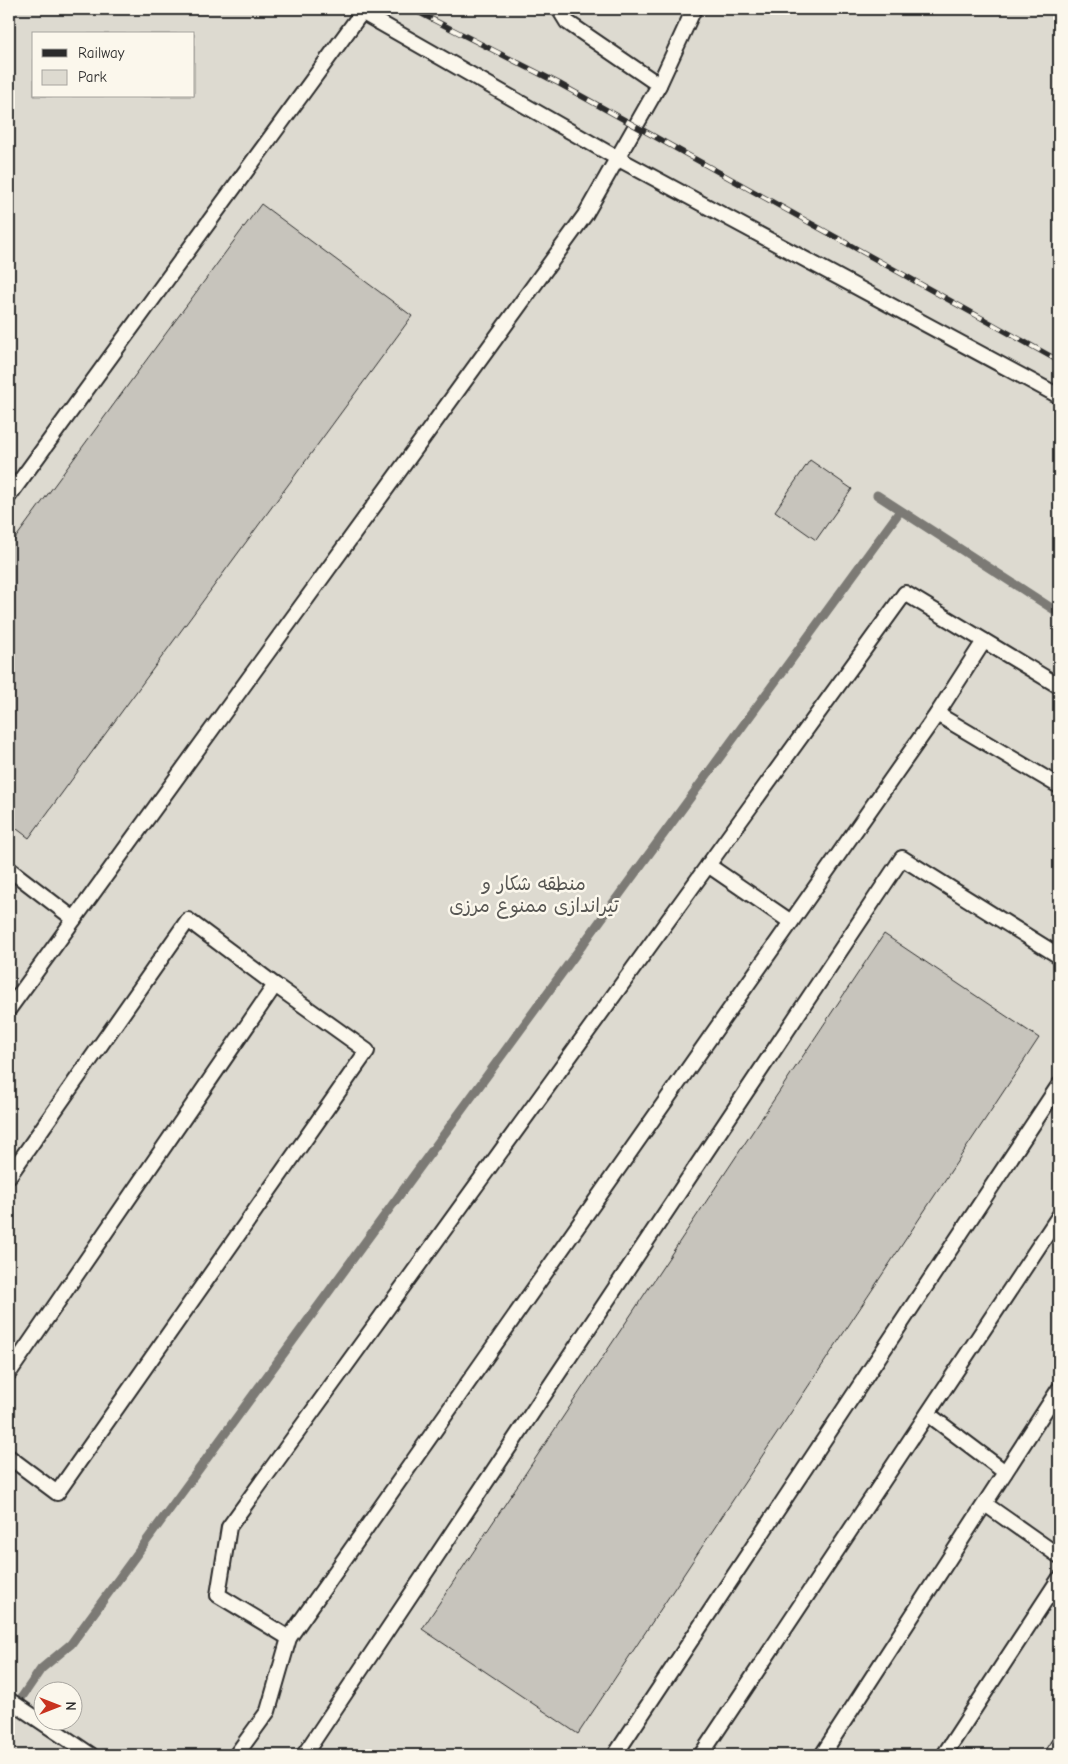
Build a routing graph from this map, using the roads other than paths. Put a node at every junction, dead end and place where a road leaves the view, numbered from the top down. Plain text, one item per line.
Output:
1 (559, 9) edge
2 (694, 9) edge
3 (359, 11) edge
4 (659, 85) junction
5 (617, 158) junction
6 (1059, 396) edge
7 (9, 496) edge
8 (984, 641) junction
9 (1059, 686) edge
10 (937, 714) junction
11 (1059, 786) edge
12 (708, 865) junction
13 (9, 869) edge
14 (74, 919) junction
15 (791, 922) junction
16 (1059, 956) edge
17 (275, 985) junction
18 (9, 1009) edge
19 (1059, 1085) edge
20 (9, 1176) edge
21 (1059, 1216) edge
22 (9, 1373) edge
23 (1059, 1389) edge
24 (928, 1414) junction
25 (9, 1457) edge
26 (1005, 1472) junction
27 (985, 1504) junction
28 (1059, 1556) edge
29 (1059, 1579) edge
30 (289, 1638) junction
31 (9, 1700) edge
32 (1059, 1744) edge
33 (91, 1755) edge
34 (236, 1755) edge
35 (304, 1755) edge
36 (615, 1755) edge
37 (701, 1755) edge
38 (822, 1755) edge
39 (944, 1755) edge
40 (1052, 1755) edge

1 - 4 lane
2 - 4 lane
3 - 5 lane
3 - 7 lane
4 - 5 lane
5 - 6 lane
5 - 14 lane
8 - 9 lane
8 - 10 lane
8 - 12 lane
10 - 11 lane
10 - 15 lane
12 - 15 lane
12 - 30 lane
13 - 14 lane
14 - 18 lane
15 - 30 lane
16 - 35 lane
17 - 20 lane
17 - 22 lane
17 - 25 lane
19 - 36 lane
21 - 24 lane
23 - 26 lane
24 - 26 lane
24 - 37 lane
26 - 27 lane
27 - 28 lane
27 - 38 lane
29 - 39 lane
30 - 34 lane
31 - 33 lane
32 - 40 lane

